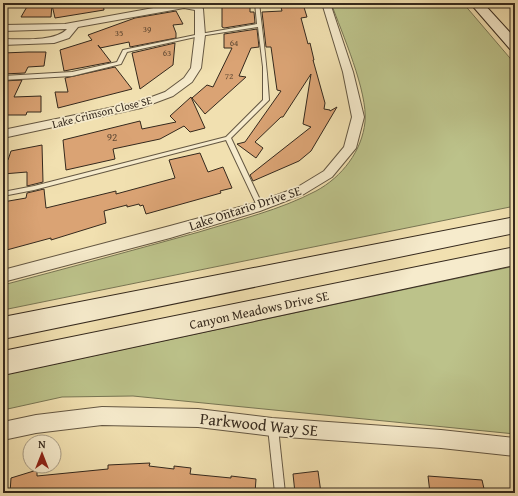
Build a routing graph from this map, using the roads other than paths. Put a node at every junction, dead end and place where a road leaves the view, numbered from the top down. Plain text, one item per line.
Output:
1 (257, 3) edge
2 (326, 3) edge
3 (476, 3) edge
4 (75, 25) junction
5 (260, 26) junction
6 (3, 28) edge
7 (200, 35) junction
8 (3, 42) edge
9 (515, 46) edge
10 (3, 78) edge
11 (3, 134) edge
12 (228, 138) junction
13 (3, 194) edge
14 (260, 206) junction
15 (515, 225) edge
16 (515, 256) edge
17 (3, 276) edge
18 (3, 328) edge
19 (3, 363) edge
20 (272, 427) junction
21 (3, 431) edge
22 (515, 447) edge
23 (280, 493) edge

1 - 5 lane
2 - 14 street, Lake Ontario Drive SE
3 - 9 main road
4 - 6 street, Lake Crimson Close SE
4 - 7 street, Lake Crimson Close SE
4 - 8 street
5 - 7 lane
5 - 12 lane
7 - 10 lane
7 - 11 street, Lake Crimson Close SE
12 - 13 lane
12 - 14 lane
14 - 17 street, Lake Ontario Drive SE
15 - 18 main road
16 - 19 main road, Canyon Meadows Drive SE
20 - 21 street, Parkwood Way SE
20 - 22 street, Parkwood Way SE
20 - 23 lane

